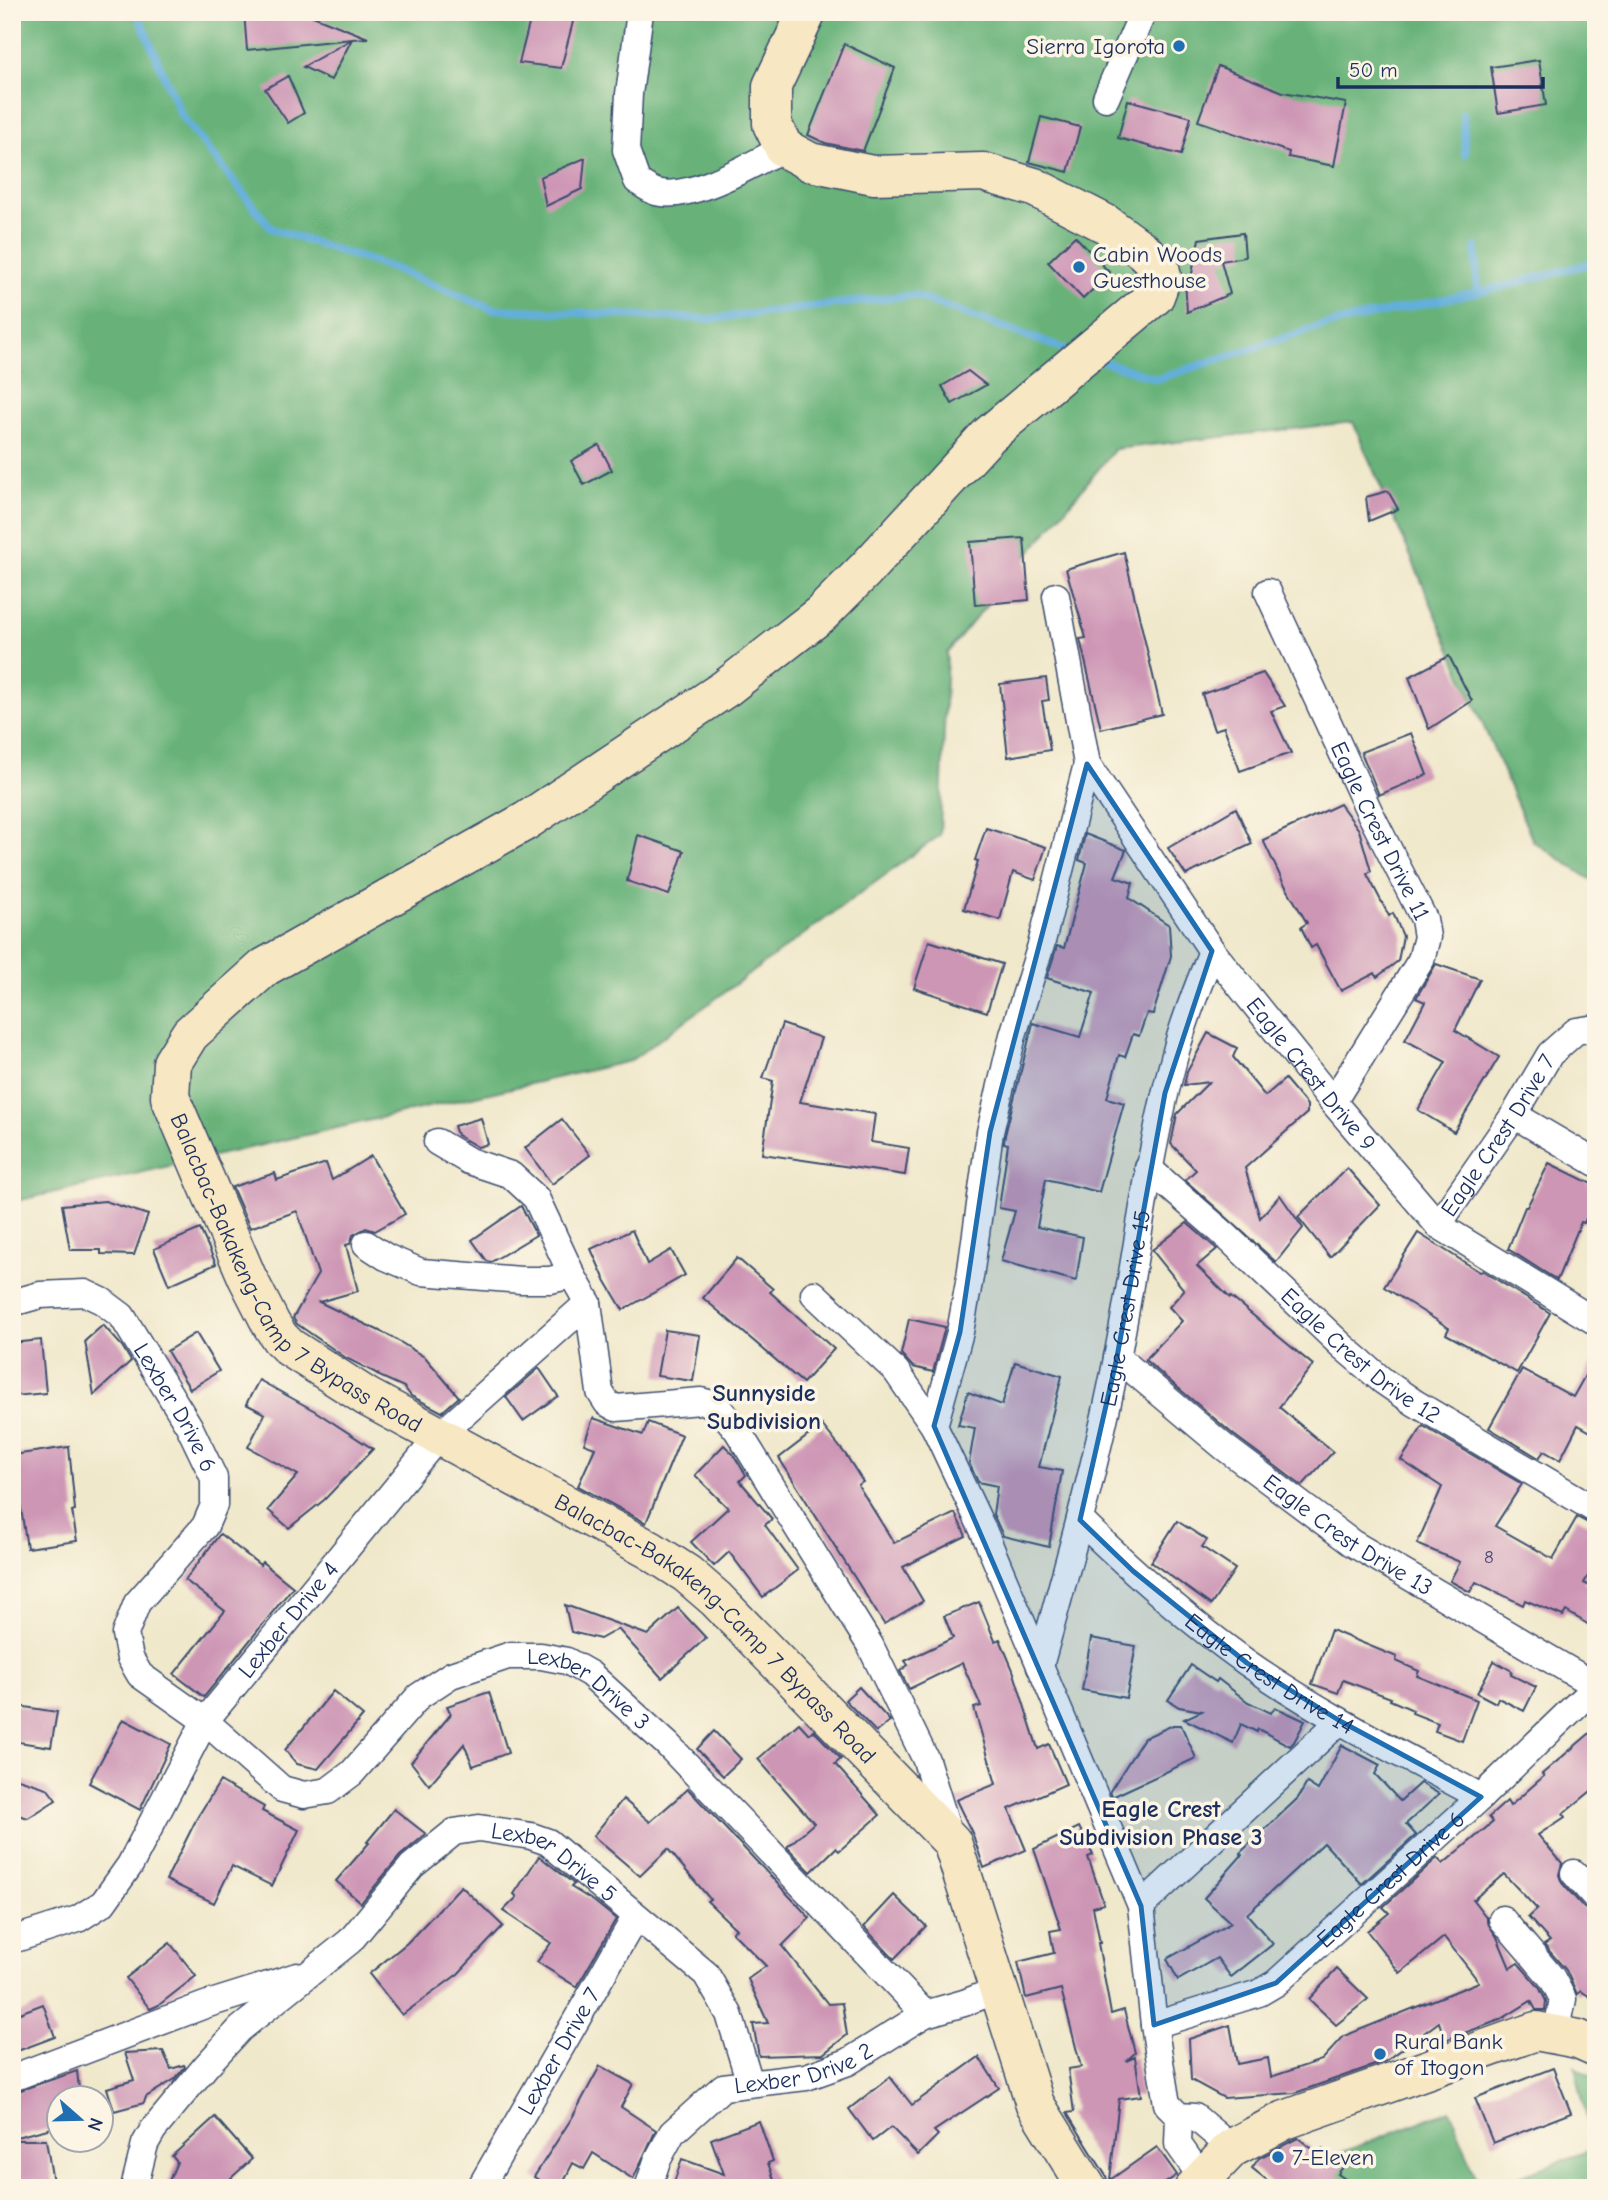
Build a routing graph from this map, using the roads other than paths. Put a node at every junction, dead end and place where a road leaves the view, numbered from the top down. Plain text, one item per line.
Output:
1 (640, 12) edge
2 (807, 12) edge
3 (1143, 12) edge
4 (1106, 98) dead end
5 (784, 148) junction
6 (1268, 592) dead end
7 (1056, 596) dead end
8 (1087, 764) junction
9 (1212, 951) junction
10 (1596, 1028) edge
11 (1333, 1102) junction
12 (1514, 1115) junction
13 (438, 1142) dead end
14 (1596, 1163) edge
15 (1149, 1168) junction
16 (1438, 1225) junction
17 (366, 1244) dead end
18 (572, 1275) junction
19 (814, 1294) dead end
20 (12, 1303) edge
21 (588, 1303) junction
22 (1596, 1322) edge
23 (1117, 1357) junction
24 (934, 1426) junction
25 (439, 1436) junction
26 (1596, 1510) edge
27 (1080, 1520) junction
28 (1040, 1666) junction
29 (1596, 1686) edge
30 (205, 1721) junction
31 (1340, 1721) junction
32 (1481, 1797) junction
33 (952, 1842) junction
34 (1574, 1873) dead end
35 (1596, 1898) edge
36 (1141, 1906) junction
37 (636, 1916) junction
38 (1502, 1919) dead end
39 (12, 1940) edge
40 (312, 1972) junction
41 (997, 1990) junction
42 (925, 2014) junction
43 (1154, 2025) junction
44 (1556, 2035) junction
45 (1596, 2048) edge
46 (12, 2078) edge
47 (750, 2083) junction
48 (1179, 2116) junction
49 (1232, 2148) junction
50 (1204, 2184) edge
51 (134, 2188) edge
52 (480, 2188) edge
53 (648, 2188) edge
54 (1087, 2188) edge

1 - 5 street
2 - 5 main road
3 - 4 street
5 - 25 main road, Balacbac-Bakakeng-Camp 7 Bypass Road
6 - 11 street, Eagle Crest Drive 11
7 - 8 street
8 - 9 street, Eagle Crest Drive 9
8 - 24 street
9 - 11 street, Eagle Crest Drive 9
9 - 15 street, Eagle Crest Drive 15
10 - 12 street, Eagle Crest Drive 7
11 - 16 street, Eagle Crest Drive 9
12 - 14 street
12 - 16 street, Eagle Crest Drive 7
13 - 18 street
15 - 23 street, Eagle Crest Drive 15
15 - 26 street, Eagle Crest Drive 12
16 - 22 street, Eagle Crest Drive 9
17 - 18 street
18 - 21 street
19 - 24 street
20 - 30 street, Lexber Drive 6
21 - 25 street, Lexber Drive 4
21 - 33 street
23 - 27 street, Eagle Crest Drive 15
23 - 29 street, Eagle Crest Drive 13
24 - 28 street
25 - 30 street, Lexber Drive 4
25 - 33 main road, Balacbac-Bakakeng-Camp 7 Bypass Road
27 - 28 street, Eagle Crest Drive 15
27 - 31 street, Eagle Crest Drive 14
28 - 36 street
29 - 32 street, Eagle Crest Drive 6
30 - 39 street, Lexber Drive 4
30 - 42 street, Lexber Drive 3
31 - 32 street, Eagle Crest Drive 14
31 - 36 street
32 - 43 street, Eagle Crest Drive 6
33 - 41 main road, Balacbac-Bakakeng-Camp 7 Bypass Road
34 - 35 street
36 - 43 street
37 - 40 street, Lexber Drive 5
37 - 47 street, Lexber Drive 5
37 - 52 street, Lexber Drive 7
38 - 44 street
40 - 46 street, Lexber Drive 5
40 - 51 street, Lexber Drive 5
41 - 42 street, Lexber Drive 2
41 - 54 main road, Balacbac-Bakakeng-Camp 7 Bypass Road
42 - 47 street, Lexber Drive 2
43 - 48 street
44 - 45 main road
44 - 49 main road
47 - 53 street, Lexber Drive 2
48 - 49 street
48 - 50 street
49 - 50 main road

